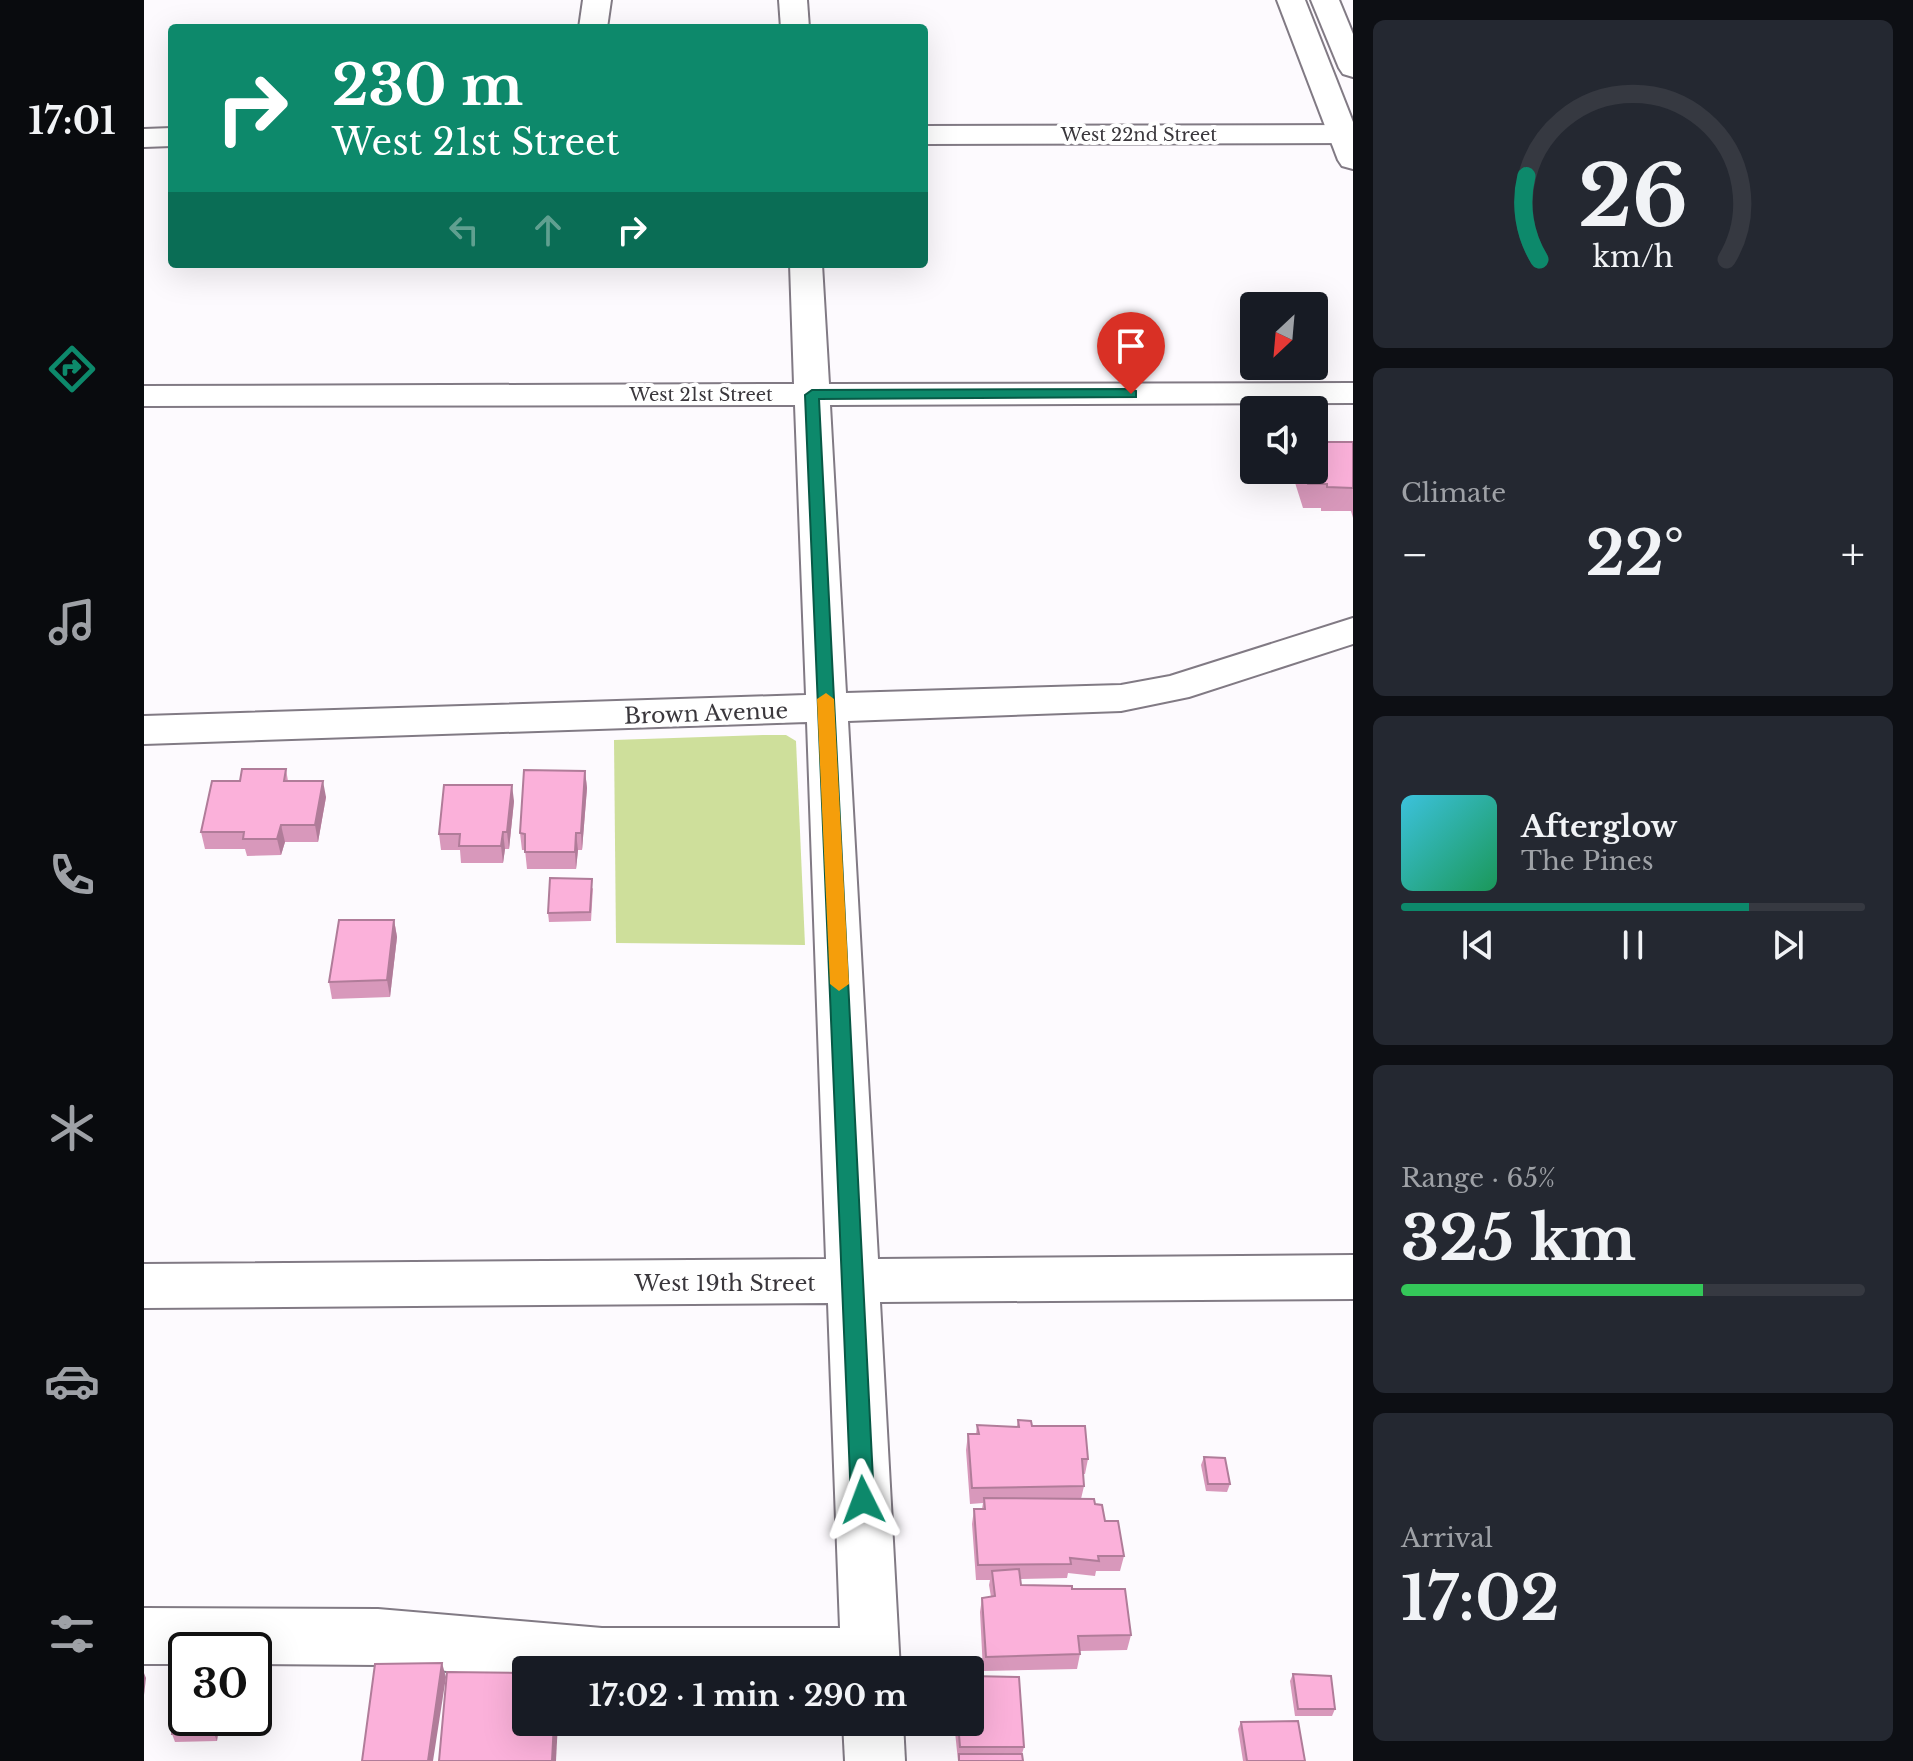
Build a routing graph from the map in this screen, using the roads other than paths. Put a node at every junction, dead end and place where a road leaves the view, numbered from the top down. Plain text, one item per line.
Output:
1 (597, 0) edge
2 (793, 0) edge
3 (1291, 0) edge
4 (1325, 0) edge
5 (594, 24) edge
6 (795, 24) edge
7 (1353, 68) edge
8 (928, 135) edge
9 (168, 137) edge
10 (144, 138) edge
11 (1350, 143) edge
12 (806, 268) edge
13 (1353, 393) edge
14 (812, 395) junction
15 (144, 396) edge
16 (1353, 631) edge
17 (826, 709) junction
18 (144, 730) edge
19 (1353, 1277) edge
20 (853, 1283) junction
21 (144, 1286) edge
22 (144, 1636) edge
23 (602, 1656) edge
24 (870, 1656) edge
25 (874, 1736) edge
26 (875, 1761) edge

1 - 5 street
2 - 6 street
3 - 11 street
4 - 7 street
8 - 11 street, West 22nd Street
9 - 10 street
12 - 14 street
13 - 14 street, West 21st Street
14 - 15 street, West 21st Street
14 - 17 street
16 - 17 street, Brown Avenue
17 - 18 street, Brown Avenue
17 - 20 street
19 - 20 street, West 19th Street
20 - 21 street, West 19th Street
20 - 24 street
22 - 23 street
25 - 26 street

